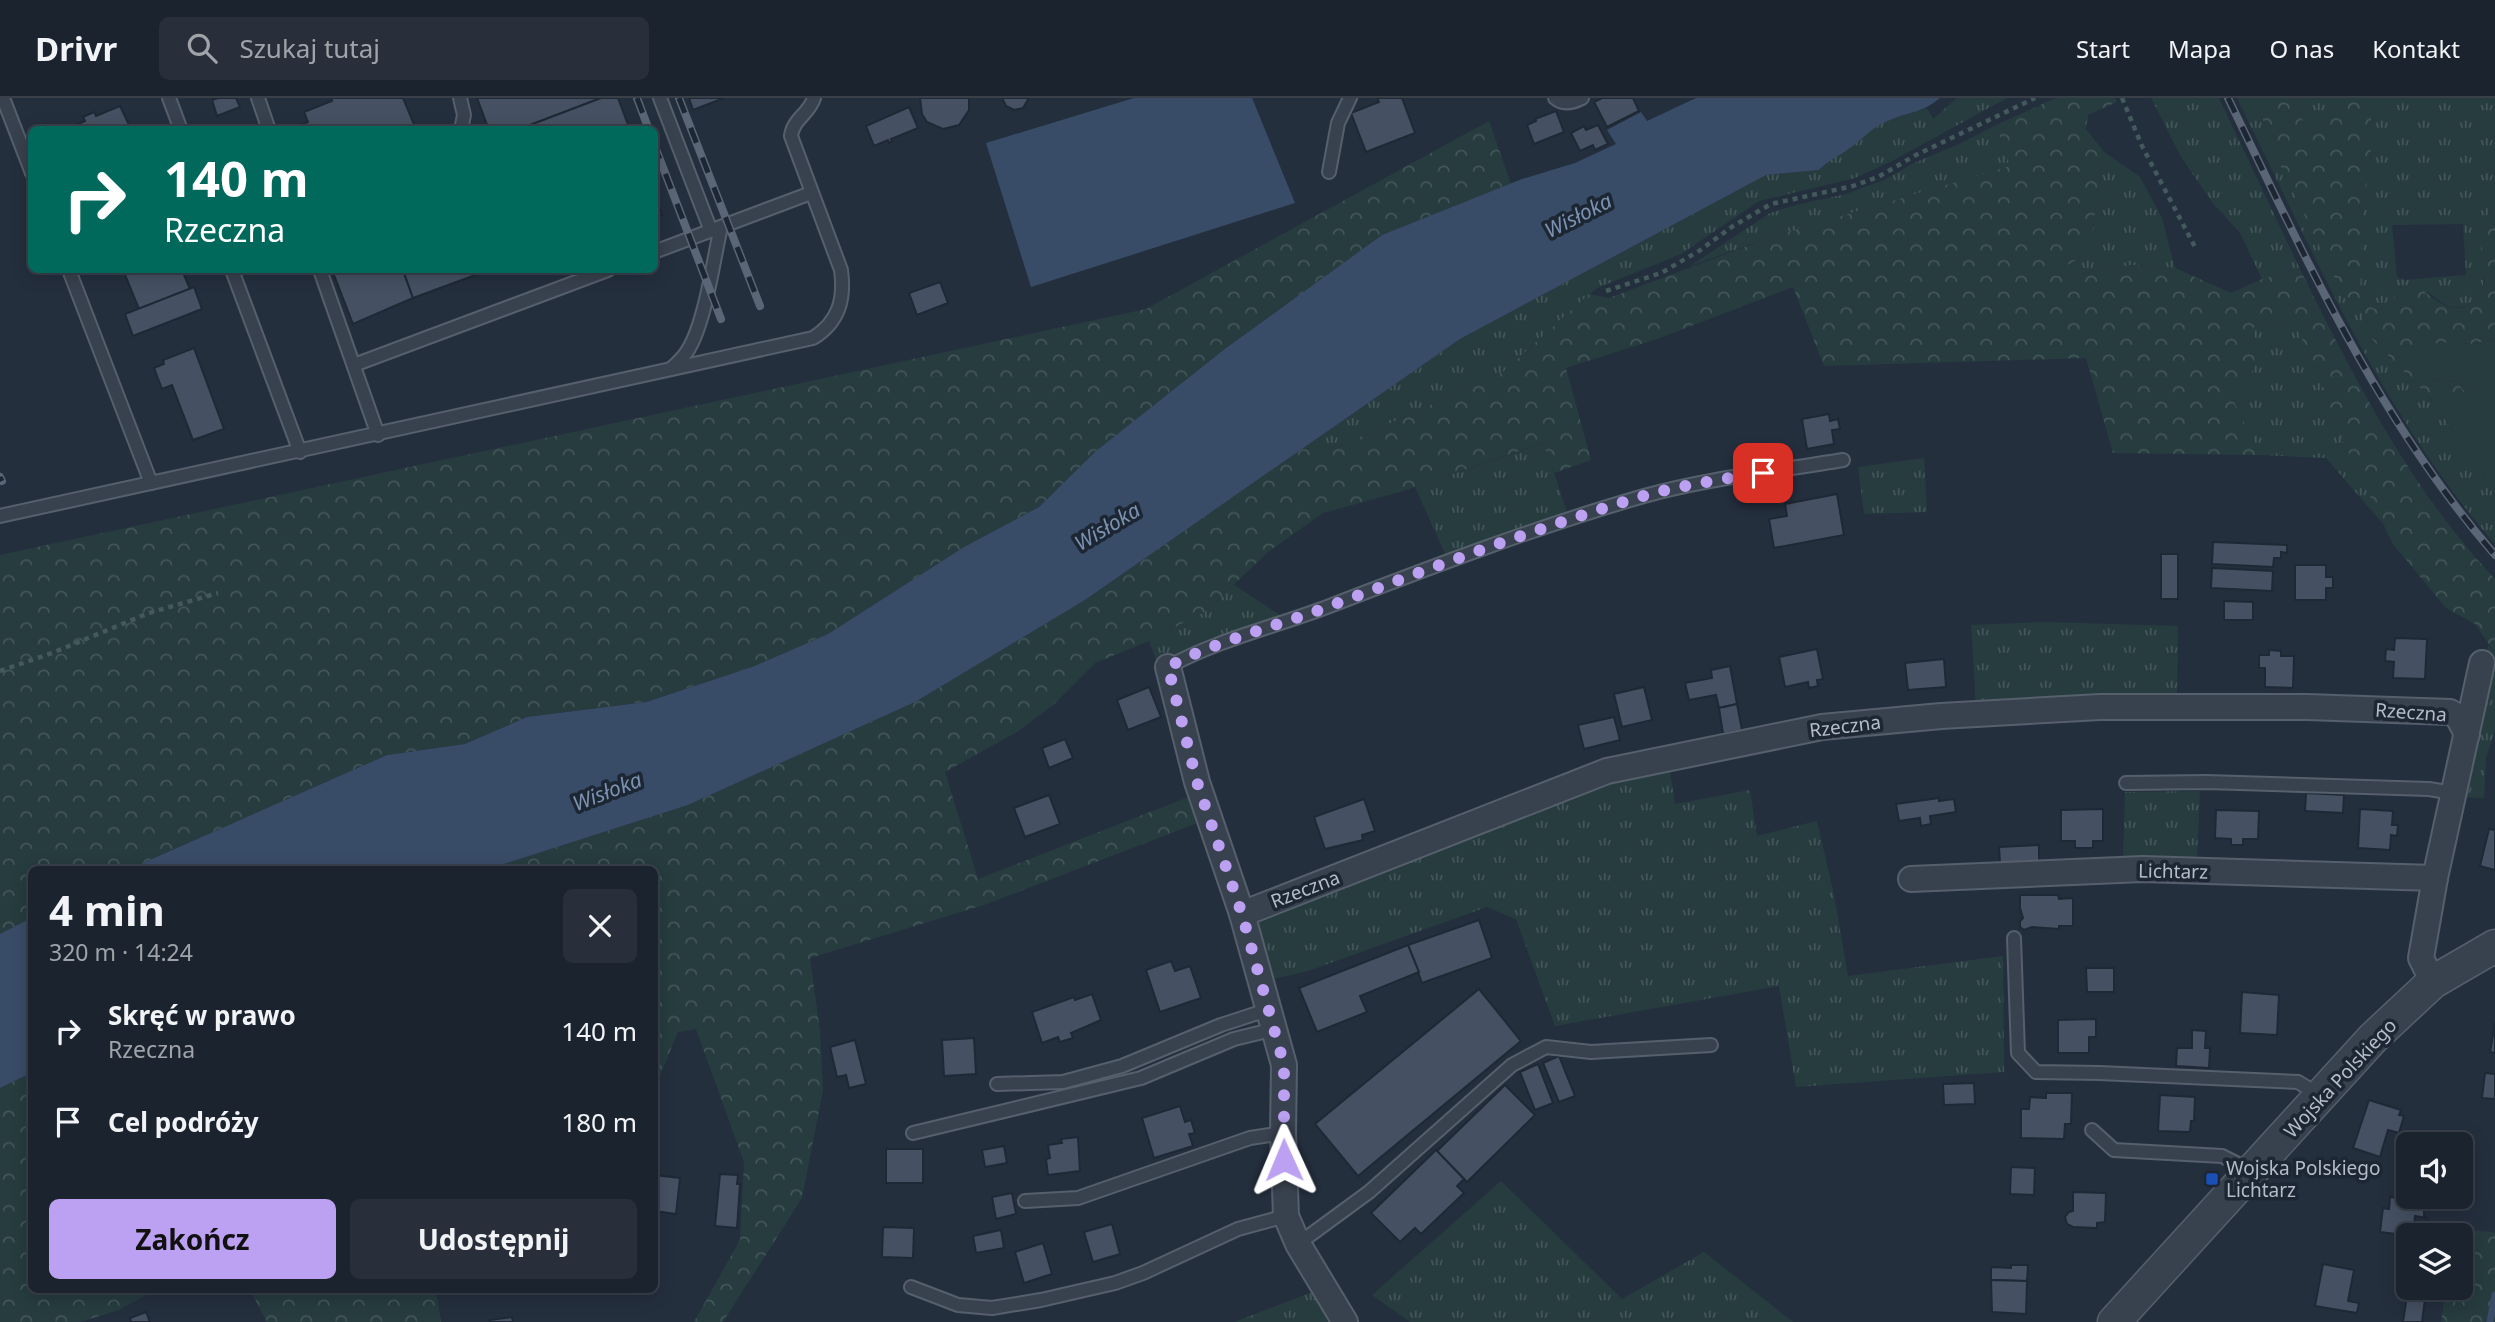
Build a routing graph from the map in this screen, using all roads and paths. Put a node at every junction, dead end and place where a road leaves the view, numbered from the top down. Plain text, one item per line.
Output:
1 (3, 98) edge
2 (169, 98) edge
3 (258, 98) edge
4 (460, 98) edge
5 (660, 98) edge
6 (814, 98) edge
7 (1350, 98) edge
8 (1555, 98) edge
9 (1582, 98) edge
10 (2035, 98) edge
11 (2122, 98) edge
12 (180, 126) edge
13 (268, 126) edge
14 (462, 126) edge
15 (28, 163) edge
16 (1329, 172) dead end
17 (811, 193) junction
18 (716, 229) junction
19 (2196, 249) dead end
20 (658, 251) edge
21 (70, 273) edge
22 (233, 273) edge
23 (321, 273) edge
24 (600, 273) edge
25 (1606, 291) dead end
26 (354, 365) junction
27 (671, 369) junction
28 (379, 435) junction
29 (300, 452) junction
30 (1843, 460) dead end
31 (151, 484) junction
32 (0, 516) edge
33 (218, 593) dead end
34 (2482, 663) dead end
35 (1168, 667) joint
36 (0, 671) edge
37 (2467, 734) junction
38 (2126, 783) dead end
39 (2454, 793) junction
40 (2435, 878) junction
41 (1911, 879) dead end
42 (1242, 914) junction
43 (2014, 938) dead end
44 (2495, 946) edge
45 (2433, 982) junction
46 (1272, 1019) junction
47 (1711, 1045) dead end
48 (997, 1084) dead end
49 (2321, 1097) junction
50 (2092, 1130) dead end
51 (913, 1133) dead end
52 (1283, 1133) junction
53 (2253, 1171) junction
54 (1025, 1201) dead end
55 (1286, 1216) junction
56 (1298, 1244) junction
57 (911, 1287) dead end
58 (1345, 1322) edge
59 (2114, 1322) edge

1 - 15 lane
2 - 12 lane
3 - 13 lane
4 - 14 lane
5 - 18 lane
6 - 17 lane
7 - 16 lane
8 - 9 lane
10 - 25 path
11 - 19 path
17 - 18 lane
17 - 27 lane
18 - 20 lane
18 - 27 lane
21 - 31 lane
22 - 29 lane
23 - 26 lane
24 - 26 lane
26 - 28 lane
27 - 28 lane
28 - 29 lane
29 - 31 lane
30 - 35 lane
31 - 32 lane
33 - 36 path
34 - 37 street
35 - 42 street
37 - 39 street
37 - 42 street, Rzeczna
38 - 39 lane
39 - 40 street
40 - 41 street, Lichtarz
40 - 45 street
42 - 46 street
43 - 49 lane
44 - 45 street, Wojska Polskiego
45 - 49 street, Wojska Polskiego
46 - 48 lane
46 - 51 lane
46 - 52 street
47 - 56 lane
49 - 53 street, Wojska Polskiego
50 - 53 lane
52 - 54 lane
52 - 55 street
53 - 59 street, Wojska Polskiego
55 - 56 street
55 - 57 lane
56 - 58 street

